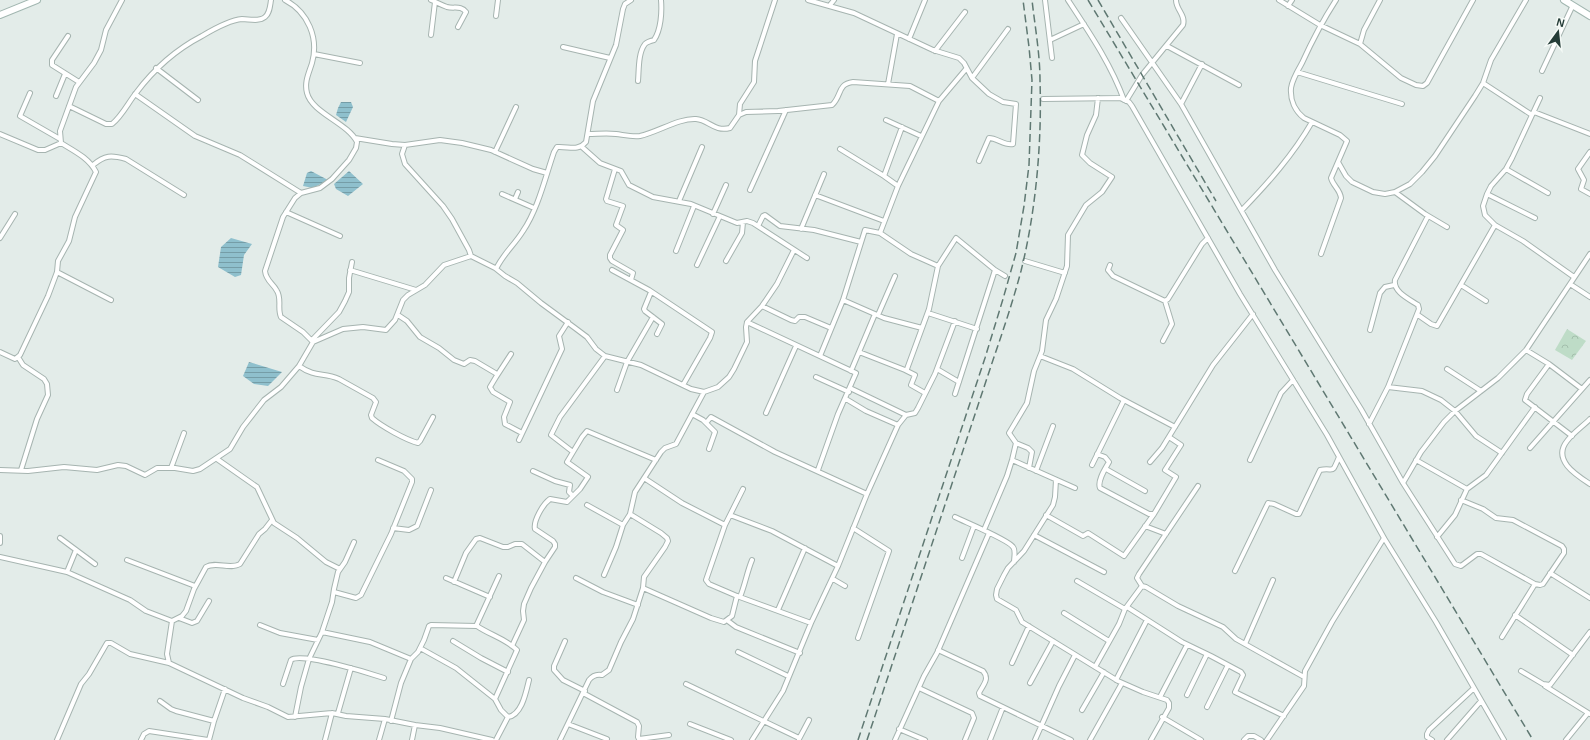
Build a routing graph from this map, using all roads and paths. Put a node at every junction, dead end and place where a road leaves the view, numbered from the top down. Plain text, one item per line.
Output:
1 (37, 0) edge
2 (122, 0) edge
3 (271, 0) edge
4 (498, 0) edge
5 (631, 0) edge
6 (661, 0) edge
7 (775, 0) edge
8 (808, 0) edge
9 (834, 0) edge
10 (924, 0) edge
11 (1045, 0) edge
12 (1068, 0) edge
13 (1176, 0) edge
14 (1279, 0) edge
15 (1292, 0) edge
16 (1336, 0) edge
17 (1380, 0) edge
18 (1473, 0) edge
19 (1526, 0) edge
20 (1565, 0) edge
21 (288, 1) edge
22 (433, 1) edge
23 (1573, 5) junction
24 (830, 6) junction
25 (1288, 6) junction
26 (965, 12) dead end
27 (0, 15) edge
28 (496, 16) dead end
29 (1590, 16) edge
30 (1121, 18) dead end
31 (1084, 24) junction
32 (1320, 25) junction
33 (458, 27) dead end
34 (1008, 29) dead end
35 (897, 34) junction
36 (431, 35) dead end
37 (68, 36) dead end
38 (909, 39) junction
39 (1050, 40) junction
40 (1360, 44) junction
41 (1167, 46) junction
42 (563, 48) dead end
43 (935, 51) junction
44 (314, 54) junction
45 (610, 58) junction
46 (1052, 58) dead end
47 (1153, 62) junction
48 (360, 63) dead end
49 (1202, 64) junction
50 (156, 68) junction
51 (966, 69) junction
52 (1542, 71) dead end
53 (1297, 72) junction
54 (66, 74) junction
55 (972, 78) junction
56 (638, 81) dead end
57 (79, 82) junction
58 (1483, 83) junction
59 (888, 84) junction
60 (1239, 85) dead end
61 (30, 93) dead end
62 (135, 94) junction
63 (56, 96) dead end
64 (1098, 98) junction
65 (1540, 98) dead end
66 (198, 100) dead end
67 (1044, 100) dead end
68 (1125, 100) junction
69 (939, 101) junction
70 (1181, 104) junction
71 (1402, 104) dead end
72 (69, 106) junction
73 (516, 107) dead end
74 (786, 110) junction
75 (1533, 113) junction
76 (739, 114) junction
77 (886, 120) dead end
78 (1312, 122) junction
79 (902, 127) junction
80 (0, 134) edge
81 (588, 134) junction
82 (1590, 134) edge
83 (921, 136) junction
84 (354, 138) junction
85 (60, 141) junction
86 (405, 145) junction
87 (582, 147) junction
88 (702, 147) dead end
89 (840, 149) dead end
90 (496, 152) junction
91 (1590, 152) edge
92 (979, 161) dead end
93 (1338, 162) junction
94 (93, 165) junction
95 (615, 169) junction
96 (1506, 169) junction
97 (547, 173) junction
98 (824, 174) dead end
99 (884, 176) junction
100 (726, 185) dead end
101 (898, 186) junction
102 (750, 190) dead end
103 (518, 192) dead end
104 (1395, 192) junction
105 (301, 193) junction
106 (1548, 193) dead end
107 (502, 194) dead end
108 (1487, 194) junction
109 (1590, 194) edge
110 (184, 195) dead end
111 (815, 195) junction
112 (515, 199) junction
113 (679, 201) junction
114 (694, 206) junction
115 (534, 208) junction
116 (1242, 210) junction
117 (286, 212) junction
118 (15, 214) dead end
119 (714, 214) junction
120 (720, 216) junction
121 (1428, 216) junction
122 (1535, 218) dead end
123 (884, 221) junction
124 (743, 222) junction
125 (1495, 225) junction
126 (758, 226) junction
127 (1447, 227) dead end
128 (801, 229) junction
129 (880, 233) junction
130 (340, 236) dead end
131 (0, 238) edge
132 (1208, 238) junction
133 (861, 242) junction
134 (794, 250) junction
135 (676, 251) dead end
136 (1321, 254) dead end
137 (471, 256) junction
138 (1590, 256) edge
139 (807, 258) dead end
140 (726, 261) dead end
141 (1025, 261) dead end
142 (352, 262) dead end
143 (697, 265) dead end
144 (1110, 265) dead end
145 (938, 266) junction
146 (495, 268) junction
147 (350, 270) junction
148 (612, 270) dead end
149 (995, 270) junction
150 (57, 272) junction
151 (1064, 273) junction
152 (895, 276) dead end
153 (1005, 276) dead end
154 (1574, 277) junction
155 (631, 280) junction
156 (1570, 284) junction
157 (1394, 285) junction
158 (1461, 285) junction
159 (416, 290) junction
160 (651, 292) junction
161 (1590, 297) edge
162 (111, 300) dead end
163 (843, 300) junction
164 (1165, 301) junction
165 (1486, 301) dead end
166 (762, 306) junction
167 (928, 313) junction
168 (398, 314) junction
169 (876, 314) junction
170 (1252, 314) junction
171 (1418, 315) junction
172 (653, 317) junction
173 (955, 321) junction
174 (568, 322) junction
175 (747, 322) junction
176 (831, 328) junction
177 (922, 328) junction
178 (977, 329) junction
179 (1370, 330) dead end
180 (657, 334) dead end
181 (313, 341) junction
182 (1163, 341) dead end
183 (796, 346) junction
184 (1526, 350) junction
185 (0, 352) edge
186 (859, 352) junction
187 (511, 354) dead end
188 (605, 356) junction
189 (820, 356) junction
190 (1040, 356) junction
191 (18, 357) junction
192 (626, 362) junction
193 (1549, 364) junction
194 (300, 366) junction
195 (1447, 368) dead end
196 (937, 369) junction
197 (905, 370) junction
198 (851, 371) junction
199 (497, 374) junction
200 (816, 376) dead end
201 (1293, 380) junction
202 (1590, 380) edge
203 (959, 382) junction
204 (683, 385) junction
205 (1388, 387) junction
206 (1582, 389) junction
207 (616, 390) dead end
208 (850, 390) junction
209 (704, 392) junction
210 (1480, 392) junction
211 (925, 393) junction
212 (955, 394) dead end
213 (846, 399) junction
214 (1124, 400) junction
215 (1535, 407) junction
216 (1455, 412) junction
217 (766, 413) dead end
218 (692, 414) junction
219 (906, 415) junction
220 (433, 416) dead end
221 (1590, 419) edge
222 (1554, 421) junction
223 (706, 423) junction
224 (1369, 424) junction
225 (1586, 424) junction
226 (898, 425) junction
227 (1053, 426) dead end
228 (1175, 427) junction
229 (1590, 428) edge
230 (184, 433) dead end
231 (522, 433) junction
232 (1572, 436) junction
233 (1169, 437) junction
234 (519, 440) dead end
235 (1016, 444) junction
236 (1530, 448) dead end
237 (709, 449) dead end
238 (573, 452) junction
239 (1502, 453) junction
240 (1097, 454) junction
241 (1339, 457) junction
242 (217, 459) junction
243 (378, 460) dead end
244 (656, 460) junction
245 (1012, 460) junction
246 (1250, 460) dead end
247 (1416, 460) junction
248 (1150, 462) dead end
249 (1092, 465) dead end
250 (171, 468) junction
251 (1029, 468) junction
252 (1106, 469) junction
253 (0, 470) edge
254 (21, 470) junction
255 (818, 470) junction
256 (533, 471) dead end
257 (1036, 471) junction
258 (644, 478) junction
259 (1056, 480) junction
260 (1589, 482) edge
261 (1403, 483) junction
262 (1198, 486) dead end
263 (1075, 488) dead end
264 (743, 489) dead end
265 (1467, 489) junction
266 (431, 490) dead end
267 (1145, 491) dead end
268 (867, 494) junction
269 (573, 496) junction
270 (1461, 500) junction
271 (587, 505) dead end
272 (630, 514) junction
273 (1154, 514) junction
274 (730, 515) junction
275 (1046, 515) junction
276 (955, 517) dead end
277 (272, 520) junction
278 (622, 525) junction
279 (726, 525) junction
280 (974, 526) junction
281 (1146, 526) junction
282 (393, 528) junction
283 (853, 528) junction
284 (984, 530) junction
285 (989, 534) junction
286 (1166, 534) junction
287 (1034, 535) junction
288 (0, 536) edge
289 (1437, 537) junction
290 (60, 538) dead end
291 (1384, 538) junction
292 (354, 542) dead end
293 (0, 543) edge
294 (805, 548) junction
295 (76, 550) junction
296 (1, 557) edge
297 (962, 558) dead end
298 (127, 560) dead end
299 (752, 560) dead end
300 (545, 562) junction
301 (0, 563) edge
302 (1014, 563) junction
303 (95, 564) dead end
304 (838, 566) junction
305 (340, 569) junction
306 (1235, 571) dead end
307 (67, 572) junction
308 (1104, 572) dead end
309 (1550, 573) junction
310 (604, 575) dead end
311 (499, 576) dead end
312 (446, 578) dead end
313 (576, 578) dead end
314 (833, 579) junction
315 (1273, 580) dead end
316 (1077, 581) dead end
317 (454, 582) junction
318 (1536, 584) junction
319 (195, 586) junction
320 (845, 586) dead end
321 (1142, 586) junction
322 (643, 588) junction
323 (334, 592) junction
324 (490, 597) junction
325 (739, 597) junction
326 (1590, 598) edge
327 (210, 601) dead end
328 (638, 605) junction
329 (1126, 608) junction
330 (778, 610) junction
331 (1064, 612) dead end
332 (1516, 616) junction
333 (179, 618) junction
334 (728, 620) junction
335 (1147, 620) junction
336 (172, 621) junction
337 (811, 623) junction
338 (260, 626) dead end
339 (477, 626) junction
340 (1029, 626) junction
341 (322, 632) junction
342 (1590, 632) edge
343 (1502, 637) dead end
344 (858, 638) dead end
345 (318, 640) junction
346 (453, 641) dead end
347 (565, 641) dead end
348 (1052, 641) junction
349 (1109, 641) junction
350 (1245, 644) junction
351 (1187, 645) junction
352 (512, 646) junction
353 (420, 648) junction
354 (938, 650) junction
355 (738, 652) dead end
356 (800, 653) junction
357 (1207, 654) junction
358 (1075, 655) junction
359 (1573, 655) junction
360 (411, 659) junction
361 (309, 660) junction
362 (169, 663) junction
363 (1012, 663) dead end
364 (1228, 665) junction
365 (1096, 667) junction
366 (351, 668) junction
367 (508, 672) junction
368 (1104, 672) junction
369 (1521, 672) dead end
370 (788, 676) junction
371 (1304, 677) junction
372 (384, 678) dead end
373 (529, 680) dead end
374 (1116, 680) junction
375 (1030, 682) dead end
376 (1122, 683) junction
377 (283, 684) dead end
378 (686, 684) dead end
379 (1543, 684) junction
380 (918, 688) junction
381 (1473, 688) junction
382 (225, 689) junction
383 (584, 692) junction
384 (1188, 695) dead end
385 (1160, 697) junction
386 (495, 698) junction
387 (160, 701) dead end
388 (1481, 701) junction
389 (1004, 707) junction
390 (1207, 707) dead end
391 (1082, 710) dead end
392 (332, 713) junction
393 (338, 713) junction
394 (1589, 714) edge
395 (1284, 716) junction
396 (294, 717) junction
397 (508, 717) junction
398 (1162, 717) junction
399 (385, 719) junction
400 (809, 720) dead end
401 (214, 721) junction
402 (391, 721) junction
403 (764, 722) junction
404 (568, 724) junction
405 (690, 724) dead end
406 (1042, 725) junction
407 (415, 726) junction
408 (899, 729) junction
409 (668, 735) dead end
410 (606, 739) dead end
411 (799, 739) edge
412 (57, 740) edge
413 (141, 740) edge
414 (209, 740) edge
415 (325, 740) edge
416 (379, 740) edge
417 (412, 740) edge
418 (492, 740) edge
419 (496, 740) edge
420 (560, 740) edge
421 (730, 740) edge
422 (752, 740) edge
423 (895, 740) edge
424 (924, 740) edge
425 (965, 740) edge
426 (990, 740) edge
427 (1035, 740) edge
428 (1072, 740) edge
429 (1090, 740) edge
430 (1151, 740) edge
431 (1201, 740) edge
432 (1244, 740) edge
433 (1261, 740) edge
434 (1267, 740) edge
435 (1432, 740) edge
436 (1447, 740) edge
437 (1504, 740) edge
438 (1566, 740) edge

1 - 27 main road
2 - 57 street
3 - 50 street
4 - 28 street
5 - 45 street
6 - 56 street
7 - 76 street
8 - 24 street
9 - 24 street
10 - 38 street
11 - 39 street
12 - 31 street
13 - 41 street
14 - 25 street
15 - 25 street
16 - 32 street
17 - 40 street
18 - 40 street
19 - 58 street
20 - 23 main road
21 - 44 street
22 - 33 street
22 - 36 street
23 - 29 main road
23 - 52 street
24 - 35 street
25 - 32 street
26 - 43 street
30 - 47 street
31 - 39 street
31 - 68 street
32 - 40 street
32 - 53 street
34 - 55 street
35 - 38 street
35 - 59 street
37 - 54 street
38 - 43 street
39 - 46 street
41 - 47 street
41 - 49 street
42 - 45 street
43 - 51 street
44 - 48 street
44 - 84 street
45 - 81 street
47 - 68 street
47 - 70 street
49 - 60 street
49 - 70 street
50 - 62 street
50 - 66 street
51 - 55 street
51 - 69 street
53 - 71 street
53 - 78 street
54 - 57 street
54 - 63 street
55 - 92 street
57 - 72 street
58 - 75 street
58 - 104 street
59 - 69 street
59 - 74 street
61 - 85 street
62 - 72 street
62 - 105 street
64 - 67 street
64 - 68 street
64 - 151 street
65 - 75 street
68 - 132 street
69 - 83 street
70 - 116 street
72 - 85 street
73 - 90 street
74 - 76 street
74 - 102 street
75 - 82 street
75 - 96 street
76 - 81 street
77 - 79 street
78 - 93 street
78 - 116 street
79 - 83 street
79 - 99 street
80 - 85 street
81 - 87 street
83 - 101 street
84 - 86 street
84 - 105 street
85 - 94 street
86 - 90 street
86 - 137 street
87 - 95 street
87 - 97 street
88 - 113 street
89 - 99 street
90 - 97 street
91 - 109 street
93 - 104 street
93 - 136 street
94 - 110 street
94 - 150 street
95 - 113 street
95 - 155 street
96 - 106 street
96 - 108 street
97 - 115 street
98 - 111 street
99 - 101 street
100 - 119 street
101 - 123 street
103 - 112 street
104 - 121 street
105 - 117 street
107 - 112 street
108 - 122 street
108 - 125 street
111 - 123 street
111 - 128 street
112 - 115 street
113 - 114 street
114 - 119 street
114 - 135 street
115 - 146 street
116 - 224 street
117 - 130 street
117 - 181 street
118 - 131 street
119 - 120 street
120 - 124 street
120 - 143 street
121 - 127 street
121 - 157 street
123 - 129 street
124 - 126 street
124 - 140 street
125 - 154 street
125 - 158 street
126 - 128 street
126 - 134 street
128 - 133 street
129 - 133 street
129 - 145 street
132 - 164 street
132 - 170 street
133 - 163 street
134 - 139 street
134 - 166 street
137 - 146 street
137 - 159 street
138 - 154 street
141 - 151 street
142 - 147 street
144 - 164 street
145 - 149 street
145 - 167 street
146 - 174 street
147 - 159 street
147 - 181 street
148 - 155 street
149 - 153 street
149 - 178 street
150 - 162 street
150 - 191 street
151 - 190 street
152 - 169 street
154 - 156 street
155 - 160 street
156 - 161 street
156 - 184 street
157 - 171 street
157 - 179 street
158 - 165 street
158 - 171 street
159 - 168 street
160 - 172 street
160 - 204 street
163 - 169 street
163 - 176 street
164 - 182 street
166 - 175 street
166 - 176 street
167 - 173 street
167 - 177 street
168 - 181 street
168 - 199 street
169 - 177 street
169 - 186 street
170 - 201 street
170 - 228 street
171 - 205 street
172 - 180 street
172 - 192 street
173 - 178 street
173 - 196 street
174 - 188 street
174 - 231 street
175 - 183 street
175 - 209 street
176 - 189 street
177 - 197 street
178 - 203 street
181 - 194 street
183 - 189 street
183 - 217 street
184 - 193 street
184 - 210 street
185 - 191 street
186 - 197 street
186 - 198 street
187 - 199 street
188 - 192 street
188 - 238 street
189 - 198 street
190 - 214 street
190 - 235 street
191 - 254 street
192 - 204 street
192 - 207 street
193 - 206 street
193 - 215 street
194 - 220 street
194 - 242 street
195 - 210 street
196 - 203 street
196 - 211 street
197 - 211 street
198 - 208 street
199 - 231 street
200 - 208 street
201 - 241 street
201 - 246 street
202 - 206 street
203 - 212 street
204 - 209 street
205 - 216 street
205 - 224 street
206 - 222 street
208 - 213 street
208 - 219 street
209 - 218 street
210 - 216 street
211 - 219 street
213 - 226 street
213 - 255 street
214 - 228 street
214 - 240 street
215 - 222 street
215 - 239 street
216 - 239 street
216 - 247 street
218 - 223 street
218 - 244 street
219 - 226 street
221 - 225 street
222 - 232 street
222 - 236 street
223 - 237 street
223 - 255 street
224 - 261 street
225 - 229 street
225 - 232 street
226 - 268 street
227 - 257 street
228 - 233 street
230 - 250 street
231 - 234 street
232 - 260 street
233 - 248 street
233 - 273 street
235 - 245 street
235 - 251 street
238 - 244 street
238 - 269 street
239 - 265 street
240 - 249 street
240 - 252 street
241 - 291 street
241 - 306 street
242 - 250 street
242 - 277 street
243 - 282 street
244 - 258 street
245 - 251 street
245 - 284 street
247 - 261 street
247 - 265 street
250 - 254 street
251 - 257 street
252 - 267 street
252 - 273 street
253 - 254 street
255 - 268 street
256 - 269 street
257 - 259 street
258 - 272 street
258 - 279 street
259 - 263 street
259 - 275 street
261 - 289 street
262 - 286 street
264 - 274 street
265 - 270 street
266 - 282 street
268 - 283 street
269 - 300 street
270 - 289 street
270 - 309 street
271 - 278 street
272 - 278 street
272 - 322 street
273 - 281 street
274 - 279 street
274 - 294 street
275 - 281 street
275 - 287 street
276 - 280 street
277 - 305 street
277 - 319 street
278 - 310 street
279 - 325 street
280 - 284 street
280 - 297 street
281 - 286 street
282 - 323 street
283 - 304 street
283 - 344 street
284 - 285 street
285 - 302 street
285 - 354 street
286 - 321 street
287 - 302 street
287 - 308 street
288 - 293 street
289 - 318 street
290 - 295 street
291 - 371 street
291 - 381 street
292 - 305 street
294 - 304 street
294 - 330 street
295 - 303 street
295 - 307 street
296 - 301 street
296 - 307 street
298 - 319 street
299 - 325 street
300 - 317 street
300 - 352 street
302 - 340 street
304 - 314 street
305 - 323 street
307 - 336 street
309 - 318 street
309 - 326 street
311 - 324 street
312 - 317 street
313 - 328 street
314 - 320 street
314 - 337 street
315 - 350 street
316 - 329 street
317 - 324 street
318 - 332 street
319 - 333 street
321 - 329 street
321 - 350 street
322 - 328 street
322 - 334 street
323 - 341 street
324 - 339 street
325 - 330 street
325 - 334 street
327 - 333 street
328 - 383 street
329 - 335 street
329 - 349 street
330 - 337 street
331 - 349 street
332 - 343 street
332 - 359 street
333 - 336 street
334 - 356 street
335 - 351 street
335 - 374 street
336 - 362 street
337 - 356 street
338 - 345 street
339 - 352 street
339 - 353 street
340 - 348 street
340 - 363 street
341 - 345 street
341 - 360 street
342 - 359 street
345 - 361 street
346 - 367 street
347 - 383 street
348 - 358 street
348 - 375 street
349 - 365 street
350 - 371 street
351 - 357 street
351 - 385 street
352 - 367 street
353 - 360 street
353 - 386 street
354 - 380 street
354 - 389 street
355 - 370 street
356 - 370 street
357 - 364 street
357 - 384 street
358 - 365 street
358 - 406 street
359 - 379 street
360 - 402 street
361 - 366 street
361 - 377 street
361 - 396 street
362 - 382 street
362 - 412 street
364 - 390 street
364 - 395 street
365 - 368 street
366 - 372 street
366 - 393 street
367 - 386 street
368 - 374 street
368 - 391 street
369 - 379 street
370 - 403 street
371 - 395 street
373 - 397 street
374 - 376 street
376 - 385 street
376 - 429 street
378 - 403 street
379 - 394 street
380 - 408 street
380 - 425 street
381 - 388 street
381 - 435 street
382 - 396 street
382 - 401 street
383 - 404 street
383 - 409 street
385 - 398 street
386 - 397 street
387 - 401 street
388 - 436 street
388 - 437 street
389 - 406 street
389 - 426 street
392 - 393 street
392 - 396 street
392 - 415 street
393 - 399 street
394 - 438 street
395 - 434 street
397 - 419 street
398 - 430 street
398 - 431 street
399 - 402 street
399 - 416 street
400 - 411 street
401 - 414 street
402 - 407 street
403 - 411 street
403 - 422 street
404 - 410 street
404 - 420 street
405 - 421 street
406 - 427 street
406 - 428 street
407 - 417 street
407 - 418 street
408 - 423 street
408 - 424 street
413 - 414 street
432 - 433 street

